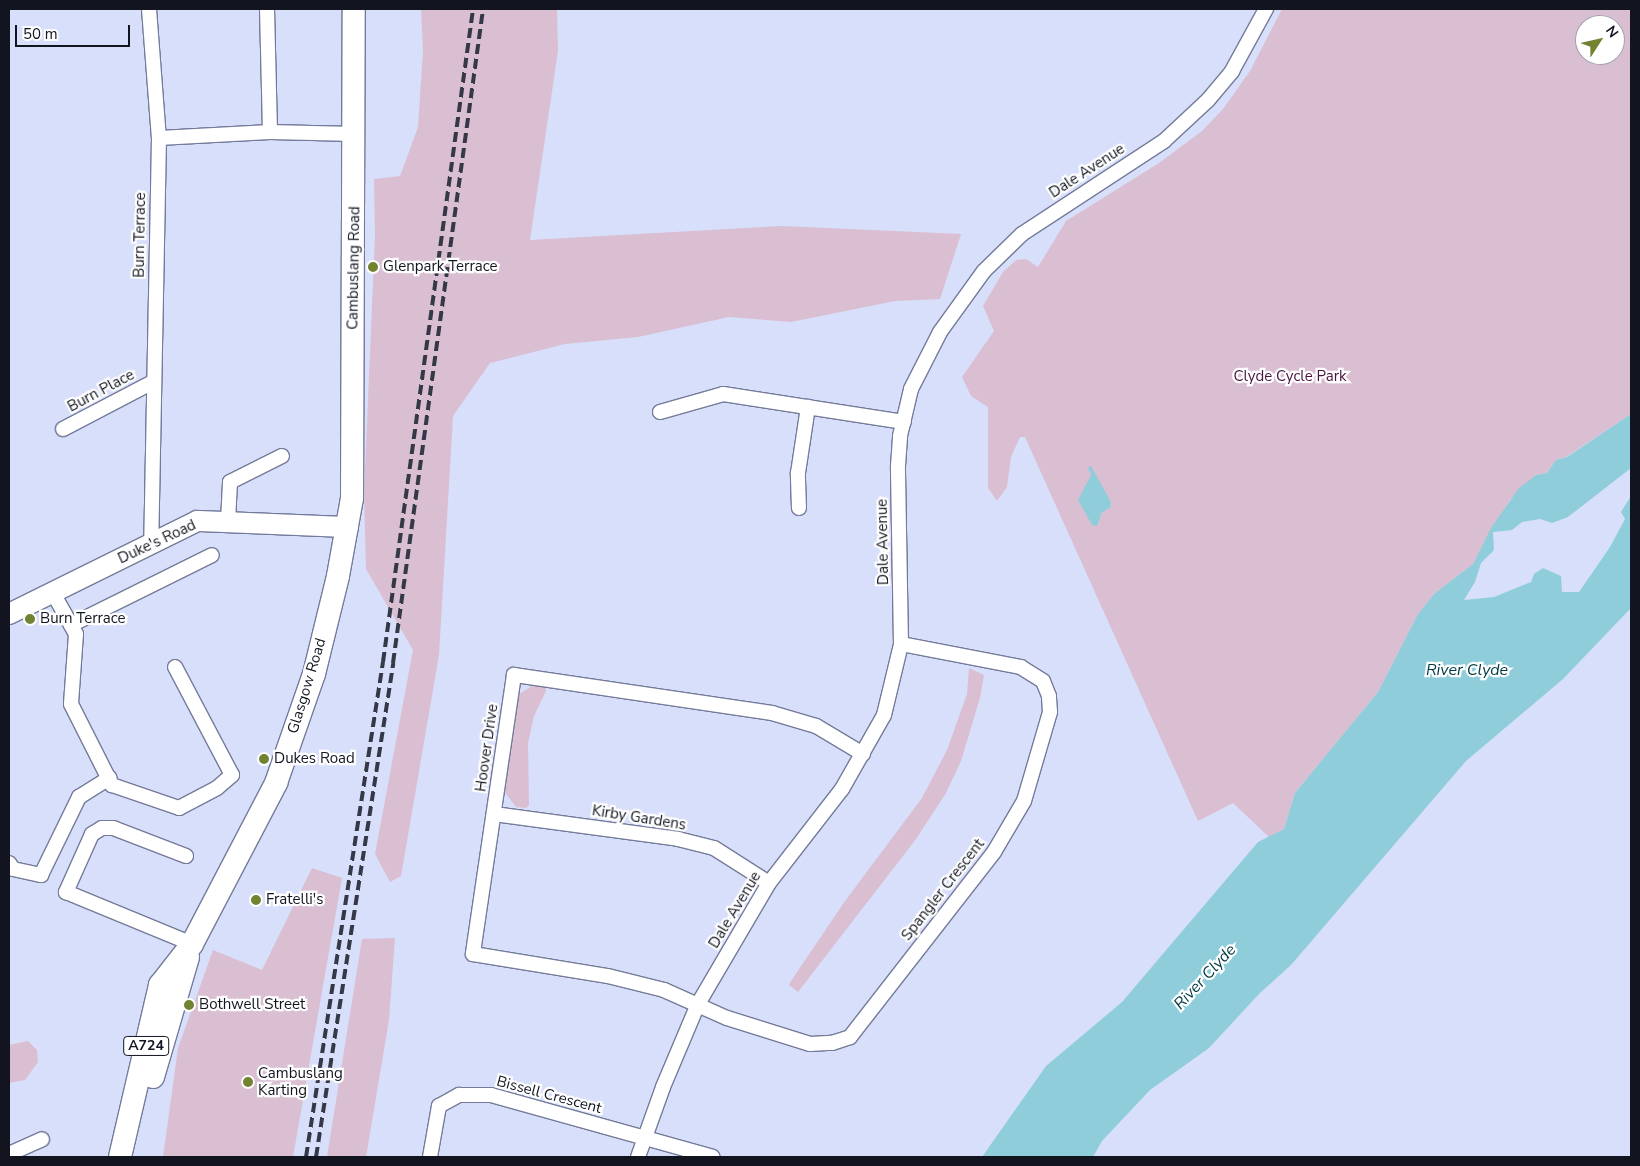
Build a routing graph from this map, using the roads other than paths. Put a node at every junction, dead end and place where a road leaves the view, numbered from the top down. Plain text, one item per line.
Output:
1 (149, 9) edge
2 (267, 9) edge
3 (354, 9) edge
4 (1266, 9) edge
5 (270, 132) junction
6 (355, 134) junction
7 (159, 138) junction
8 (153, 382) junction
9 (808, 407) junction
10 (660, 412) dead end
11 (904, 422) junction
12 (63, 430) dead end
13 (282, 456) dead end
14 (800, 508) dead end
15 (228, 521) junction
16 (348, 527) junction
17 (151, 543) junction
18 (212, 555) dead end
19 (53, 593) junction
20 (9, 614) edge
21 (71, 625) junction
22 (901, 644) junction
23 (175, 668) dead end
24 (863, 754) junction
25 (108, 778) junction
26 (494, 814) junction
27 (186, 856) dead end
28 (9, 863) edge
29 (769, 883) junction
30 (192, 944) junction
31 (698, 1004) junction
32 (643, 1138) junction
33 (42, 1139) dead end
34 (9, 1154) edge
35 (120, 1157) edge
36 (135, 1157) edge
37 (430, 1157) edge
38 (638, 1157) edge
39 (713, 1157) edge

1 - 7 street, Burn Terrace
2 - 5 street
3 - 6 main road, Cambuslang Road / A724
4 - 11 street, Dale Avenue
5 - 6 street
5 - 7 street
6 - 16 main road, Cambuslang Road / A724
7 - 8 street, Burn Terrace
8 - 12 street, Burn Place
8 - 17 street, Burn Terrace
9 - 10 street
9 - 11 street
9 - 14 street
11 - 22 street, Dale Avenue
13 - 15 street
15 - 16 main road, Duke's Road
15 - 17 main road, Duke's Road
16 - 30 main road, Glasgow Road / A724
17 - 19 main road, Duke's Road
18 - 21 street
19 - 20 main road, Duke's Road
19 - 21 street
21 - 25 street
22 - 24 street, Dale Avenue
22 - 31 street, Spangler Crescent
23 - 25 street
24 - 26 street, Hoover Drive
24 - 29 street, Dale Avenue
25 - 28 street
26 - 29 street, Kirby Gardens
26 - 31 street, Hoover Drive
27 - 30 street
29 - 31 street, Dale Avenue
30 - 35 main road, Glasgow Road / A724
30 - 36 main road, Glasgow Road / A724
31 - 32 street, Dale Avenue
32 - 37 street, Bissell Crescent
32 - 38 street, Dale Avenue
32 - 39 street
33 - 34 street

